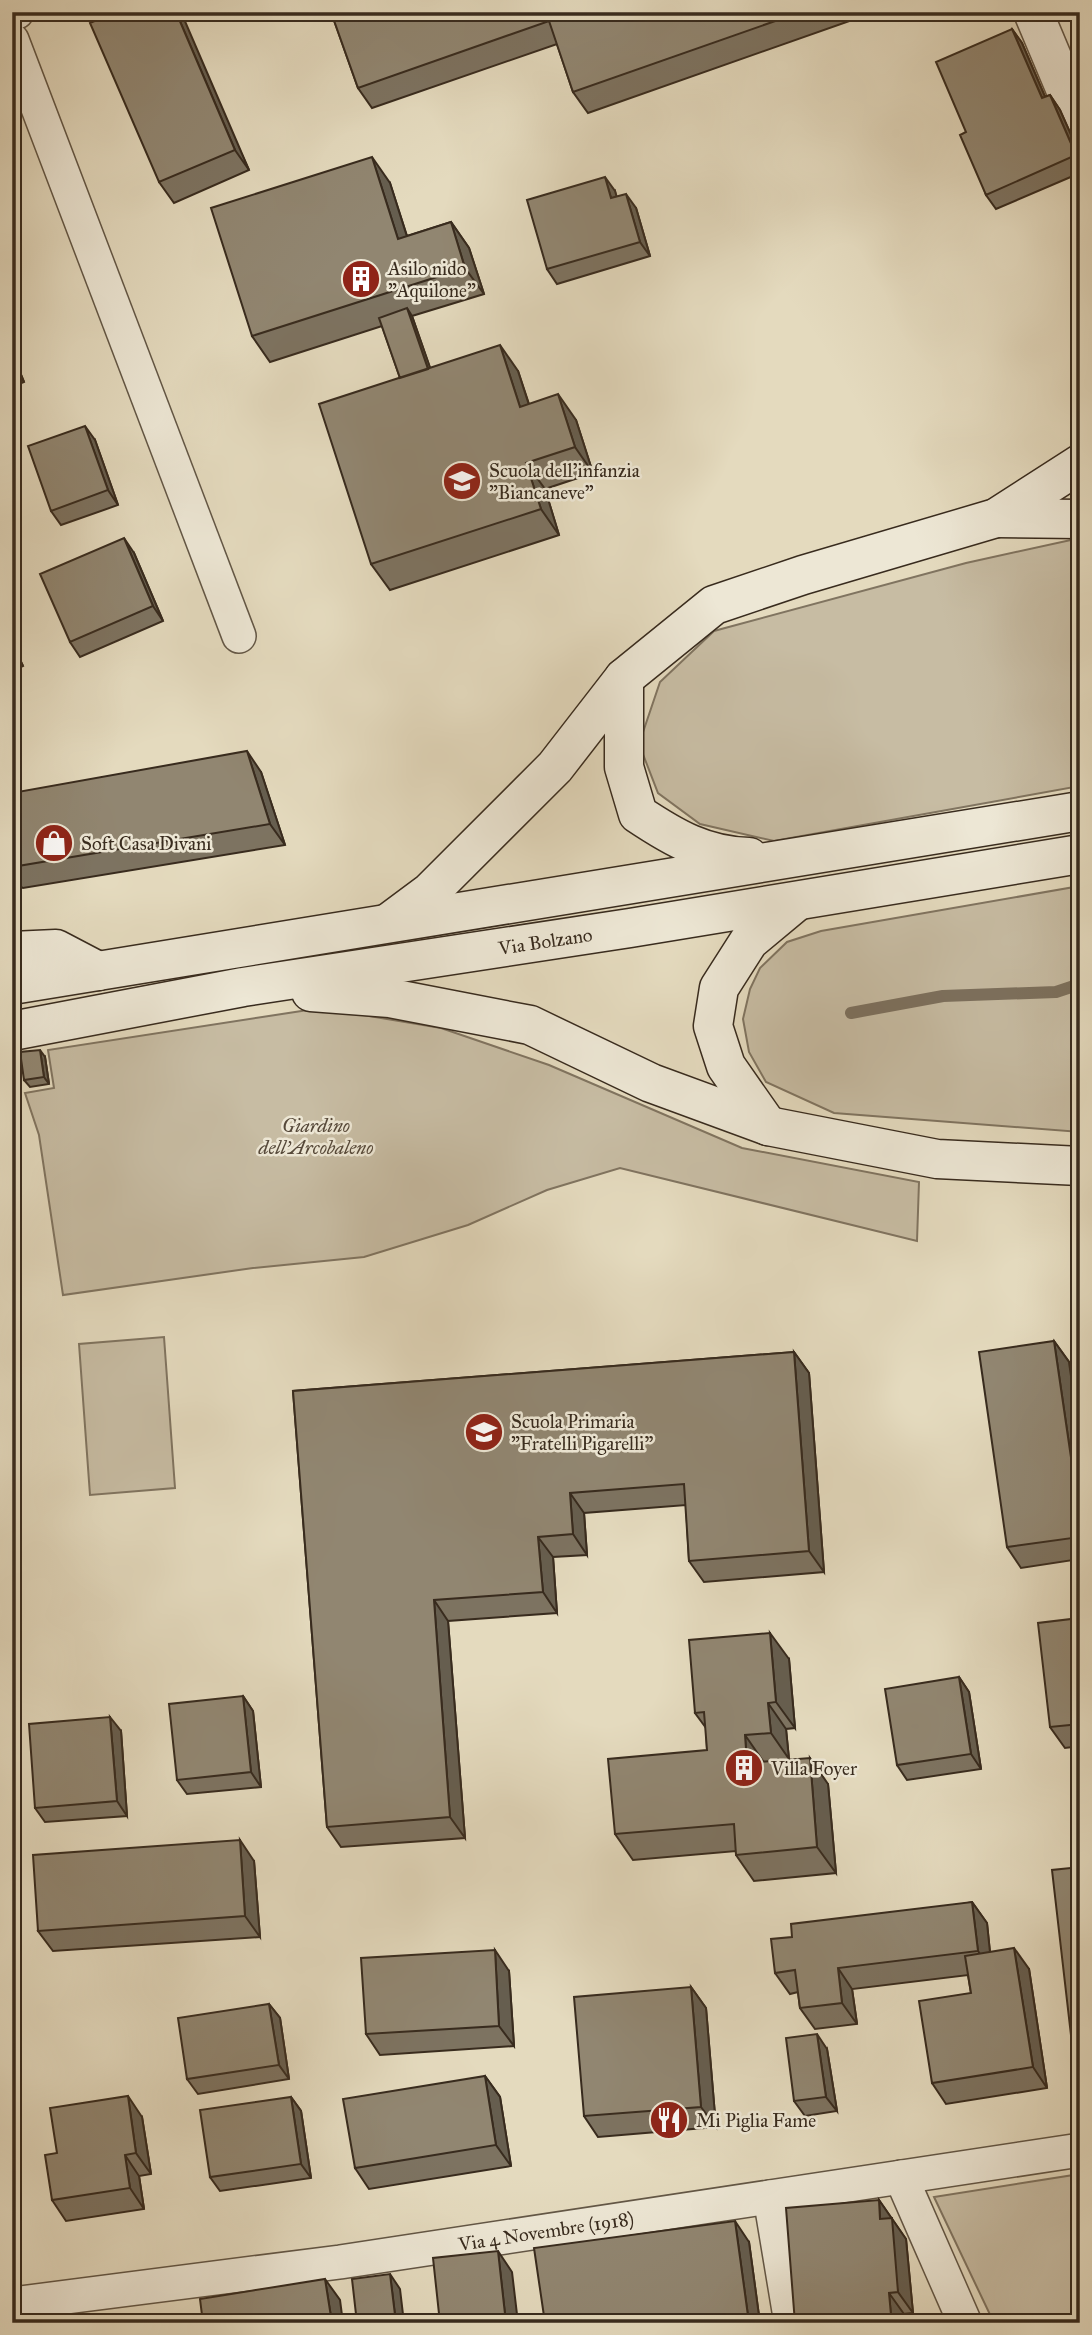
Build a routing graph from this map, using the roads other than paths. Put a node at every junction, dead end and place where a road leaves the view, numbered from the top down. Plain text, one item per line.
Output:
1 (1033, 12) edge
2 (12, 40) edge
3 (1080, 124) edge
4 (1080, 464) edge
5 (996, 518) junction
6 (1080, 519) edge
7 (239, 636) dead end
8 (624, 678) junction
9 (1080, 811) edge
10 (1080, 854) edge
11 (800, 858) junction
12 (799, 900) junction
13 (388, 923) junction
14 (12, 951) edge
15 (98, 971) junction
16 (12, 985) edge
17 (243, 988) junction
18 (12, 1031) edge
19 (768, 1126) junction
20 (1080, 1166) edge
21 (1080, 2150) edge
22 (901, 2177) junction
23 (770, 2197) junction
24 (12, 2304) edge
25 (791, 2323) edge
26 (965, 2323) edge

1 - 3 main road
2 - 7 street
4 - 5 main road
5 - 6 main road
5 - 8 main road
8 - 11 main road
8 - 13 main road
9 - 11 main road
10 - 12 main road, Via Bolzano
11 - 13 main road
12 - 17 main road, Via Bolzano
12 - 19 main road
13 - 15 main road
14 - 15 main road
15 - 16 main road
17 - 18 main road, Via Bolzano
17 - 19 main road
19 - 20 main road
21 - 22 street, Via 4 Novembre (1918)
22 - 23 street, Via 4 Novembre (1918)
22 - 26 street
23 - 24 street, Via 4 Novembre (1918)
23 - 25 street

